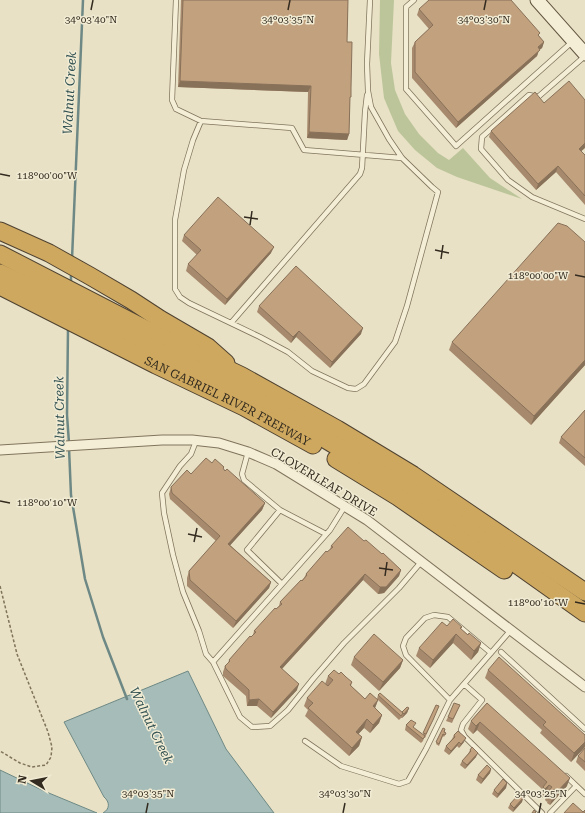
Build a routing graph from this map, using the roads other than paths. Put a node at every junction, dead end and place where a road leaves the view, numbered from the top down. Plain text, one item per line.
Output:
1 (176, 0) edge
2 (370, 0) edge
3 (414, 0) edge
4 (537, 0) edge
5 (573, 41) junction
6 (585, 55) edge
7 (368, 91) junction
8 (202, 121) junction
9 (362, 155) junction
10 (402, 158) junction
11 (585, 219) edge
12 (0, 231) edge
13 (0, 254) edge
14 (0, 273) edge
15 (0, 286) edge
16 (231, 323) junction
17 (158, 348) junction
18 (242, 376) junction
19 (196, 441) junction
20 (0, 450) edge
21 (248, 452) junction
22 (345, 506) junction
23 (280, 510) junction
24 (326, 534) junction
25 (421, 562) junction
26 (282, 584) junction
27 (585, 592) edge
28 (585, 606) edge
29 (585, 613) edge
30 (585, 626) edge
31 (511, 630) junction
32 (502, 652) dead end
33 (491, 653) junction
34 (213, 662) junction
35 (464, 684) junction
36 (585, 687) edge
37 (450, 700) junction
38 (482, 700) junction
39 (488, 705) edge
40 (585, 730) edge
41 (305, 741) dead end
42 (559, 770) edge
43 (576, 786) junction
44 (585, 794) edge
45 (542, 813) edge
46 (550, 813) edge

1 - 8 lane
2 - 7 lane
3 - 5 lane
4 - 5 main road
5 - 6 main road
6 - 11 lane
7 - 9 lane
7 - 10 lane
8 - 9 lane
8 - 16 lane
9 - 10 lane
9 - 16 lane
10 - 16 lane
12 - 18 highway
13 - 17 highway, SAN GABRIEL RIVER FREEWAY
14 - 17 highway
15 - 17 highway, SAN GABRIEL RIVER FREEWAY
17 - 18 highway, SAN GABRIEL RIVER FREEWAY
17 - 28 highway
17 - 29 highway
17 - 30 highway, SAN GABRIEL RIVER FREEWAY
18 - 27 highway, SAN GABRIEL RIVER FREEWAY
19 - 20 street, CLOVERLEAF DRIVE
19 - 21 street, CLOVERLEAF DRIVE
19 - 34 lane
21 - 22 street, CLOVERLEAF DRIVE
21 - 23 lane
22 - 24 lane
22 - 25 street, CLOVERLEAF DRIVE
23 - 24 lane
23 - 26 lane
24 - 26 lane
25 - 31 street, CLOVERLEAF DRIVE
25 - 34 lane
26 - 34 lane
31 - 33 lane
31 - 36 street, CLOVERLEAF DRIVE
32 - 40 lane
33 - 35 lane
33 - 37 lane
35 - 37 lane
35 - 38 lane
37 - 41 lane
38 - 39 lane
38 - 45 lane
42 - 43 lane
43 - 44 lane
43 - 46 lane

